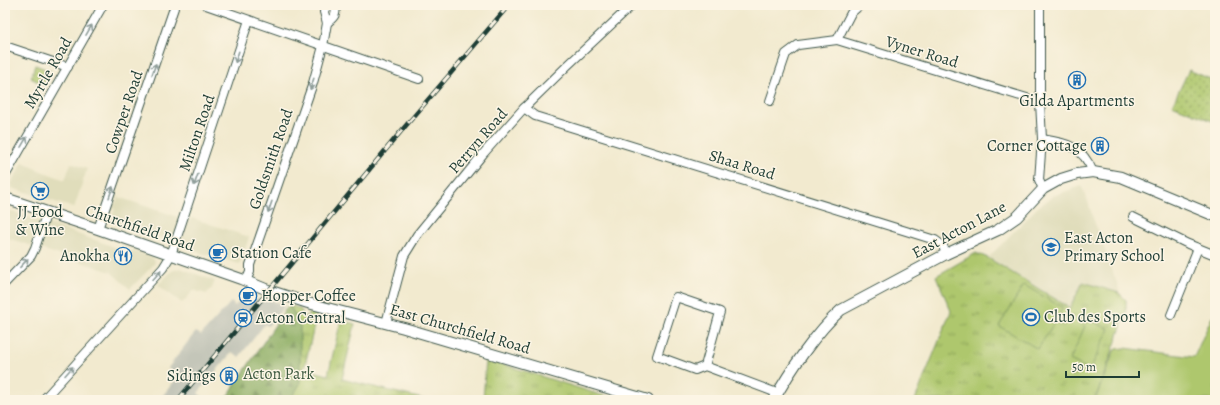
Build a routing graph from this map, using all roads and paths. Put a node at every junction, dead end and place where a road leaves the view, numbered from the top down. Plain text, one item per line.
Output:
1 (103, 5) edge
2 (175, 5) edge
3 (206, 5) edge
4 (330, 5) edge
5 (334, 5) edge
6 (632, 5) edge
7 (860, 5) edge
8 (1040, 5) edge
9 (249, 20) junction
10 (327, 23) junction
11 (837, 40) junction
12 (5, 46) edge
13 (323, 46) junction
14 (68, 67) junction
15 (419, 79) dead end
16 (770, 101) dead end
17 (1040, 102) junction
18 (524, 108) junction
19 (1042, 139) junction
20 (1093, 172) junction
21 (5, 176) edge
22 (1043, 189) junction
23 (5, 198) edge
24 (47, 212) junction
25 (1215, 216) edge
26 (1133, 217) dead end
27 (98, 229) junction
28 (1198, 248) junction
29 (946, 254) junction
30 (171, 255) junction
31 (1215, 255) edge
32 (246, 281) junction
33 (5, 283) edge
34 (264, 288) joint
35 (1171, 315) dead end
36 (386, 323) junction
37 (705, 366) junction
38 (776, 397) edge
39 (43, 400) edge
40 (648, 400) edge

14 -> 1 street, Myrtle Road
27 -> 2 street, Cowper Road
3 - 9 street
4 - 10 street
5 - 10 street
6 - 18 street, Perryn Road
7 - 11 street
8 - 17 street
9 - 13 street
9 -> 30 street, Milton Road
10 - 13 street, Goldsmith Road
11 - 16 street
11 - 17 street, Vyner Road
12 - 14 street
13 - 15 street
13 -> 32 street, Goldsmith Road
21 -> 14 street, Myrtle Road
17 - 19 street
18 - 29 street, Shaa Road
18 - 36 street, Perryn Road
19 - 20 street
19 - 22 street
20 - 22 street, East Acton Lane
20 - 25 street, East Acton Lane
22 - 29 street, East Acton Lane
23 - 24 street, Churchfield Road
24 - 27 street, Churchfield Road
33 -> 24 street
26 - 28 street
27 - 30 street, Churchfield Road
28 - 31 street
28 - 35 street
29 - 38 street, East Acton Lane
30 - 32 street, Churchfield Road
39 -> 30 street, Milton Road
32 - 34 street, Churchfield Road
34 - 36 street, East Churchfield Road
36 - 40 street, East Churchfield Road
37 - 37 street
37 - 38 street

